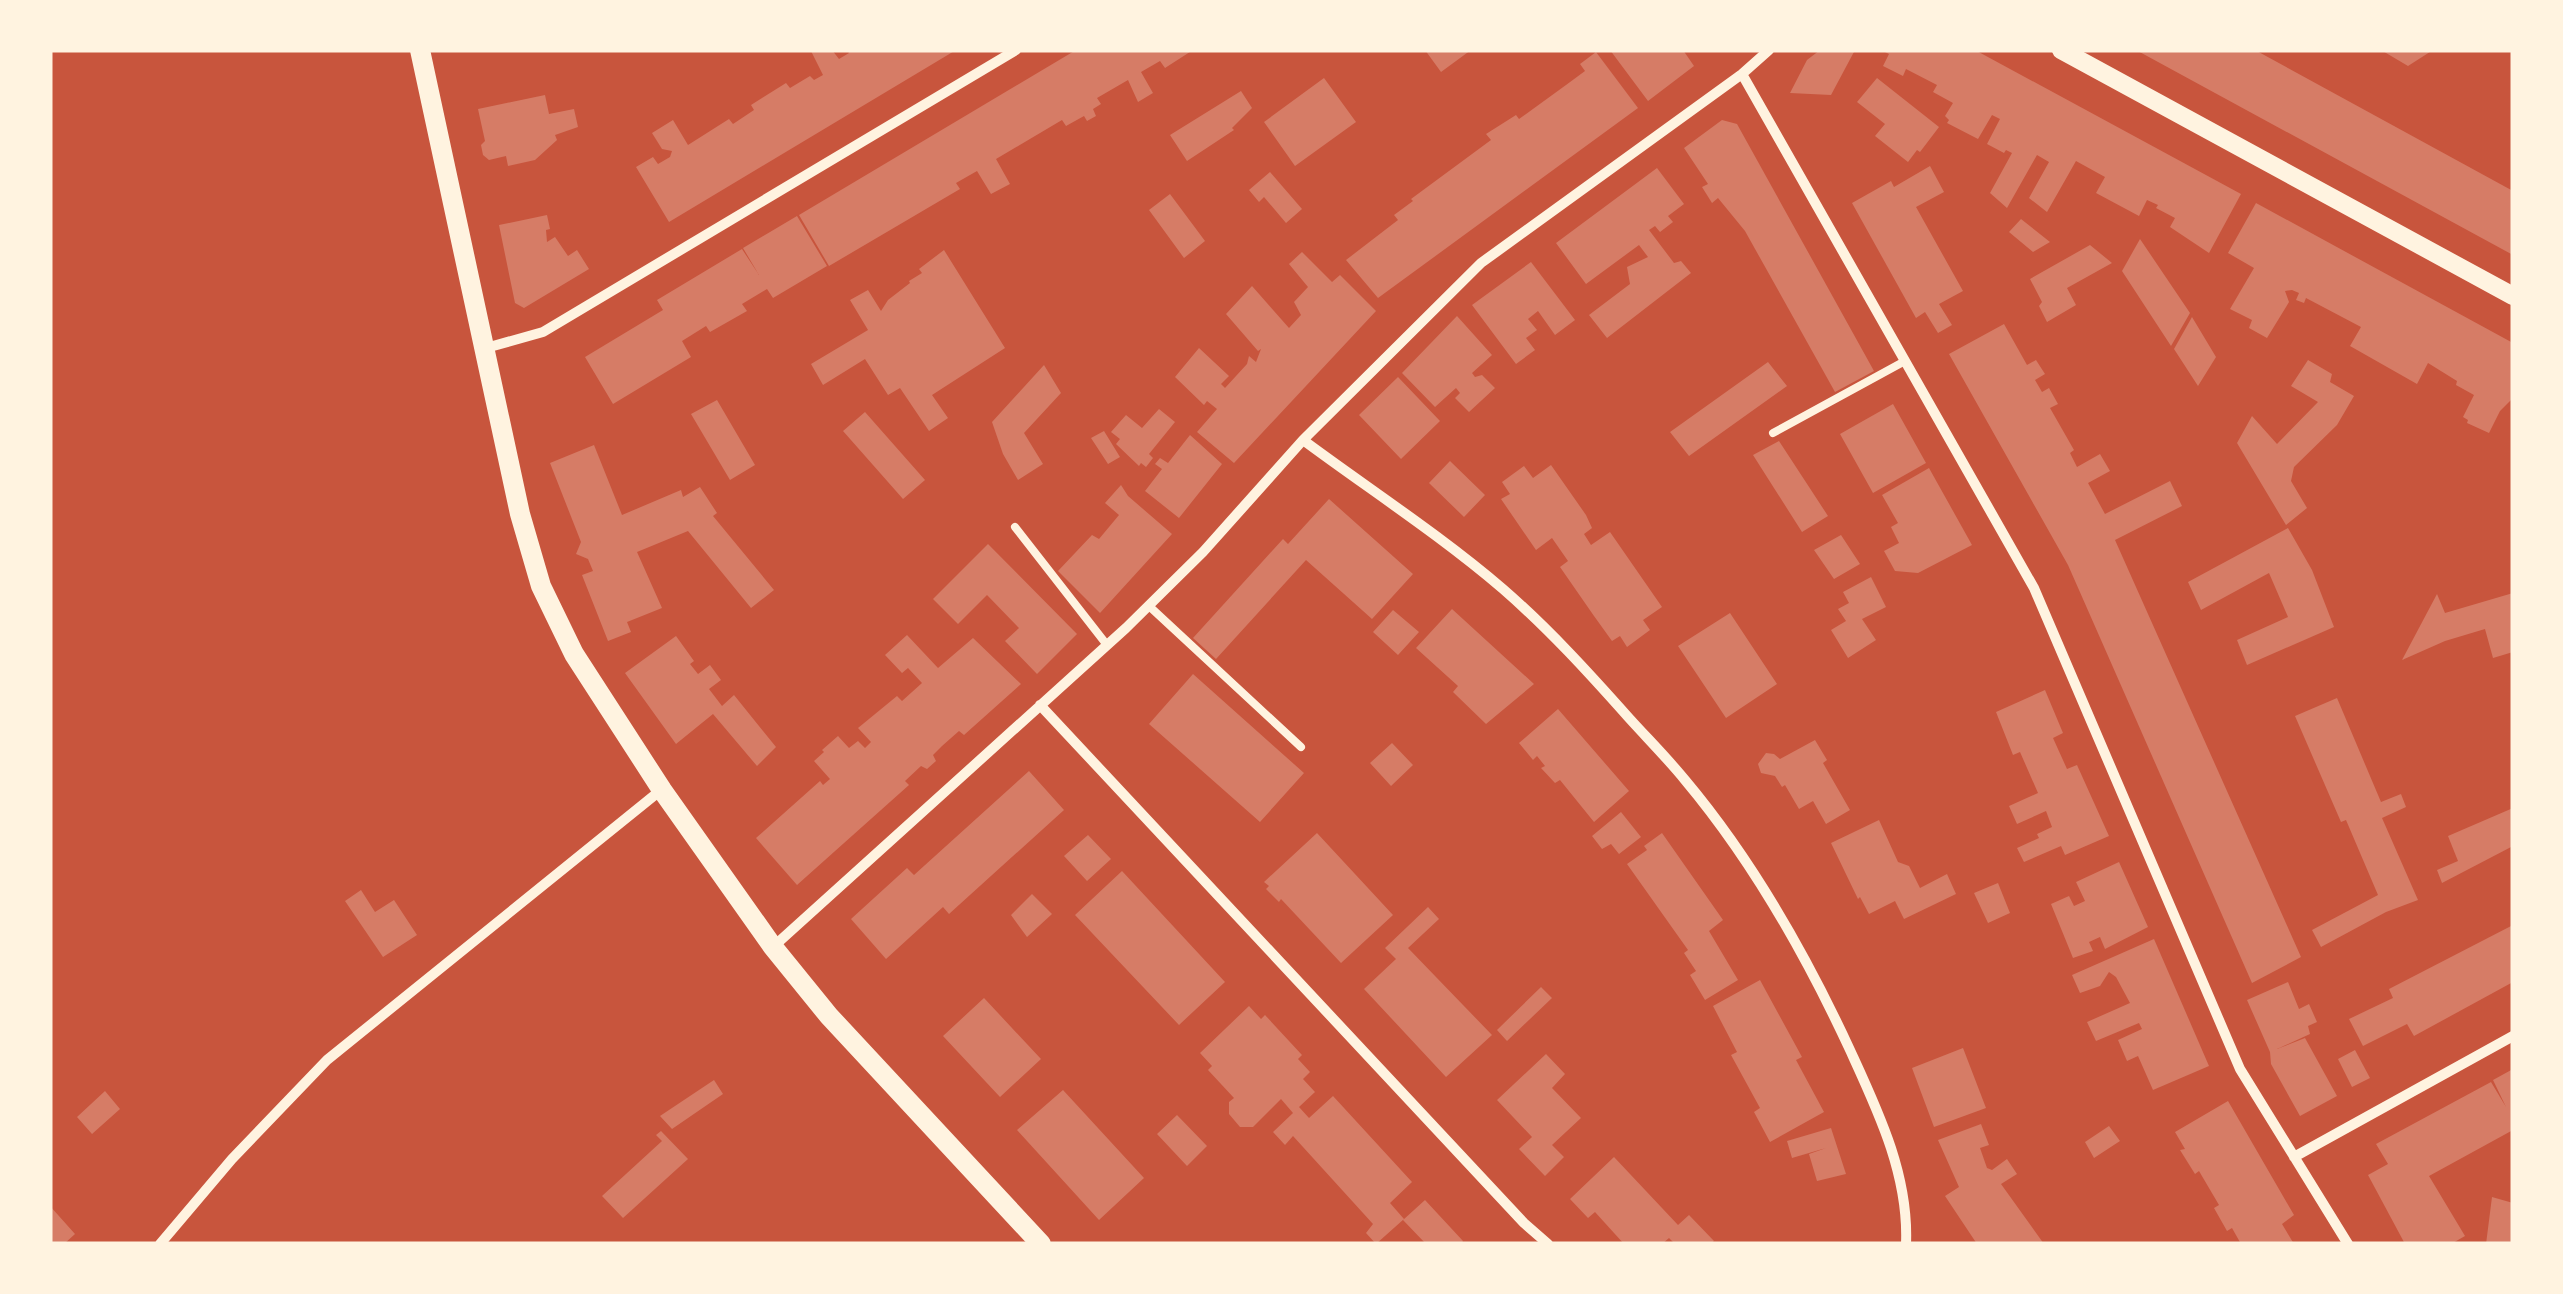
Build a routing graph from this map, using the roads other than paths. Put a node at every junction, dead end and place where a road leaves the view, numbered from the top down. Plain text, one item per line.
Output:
1 (420, 50) edge
2 (1016, 50) edge
3 (1769, 50) edge
4 (2061, 50) edge
5 (1742, 74) junction
6 (2513, 296) edge
7 (486, 348) junction
8 (1905, 361) junction
9 (1772, 433) dead end
10 (1303, 440) junction
11 (1014, 527) dead end
12 (1148, 606) junction
13 (1107, 645) junction
14 (1040, 704) junction
15 (1301, 747) dead end
16 (662, 790) junction
17 (773, 947) junction
18 (2513, 1036) edge
19 (2294, 1157) junction
20 (160, 1244) edge
21 (1041, 1244) edge
22 (1548, 1244) edge
23 (1906, 1244) edge
24 (2348, 1244) edge

1 - 7 main road
2 - 7 street
3 - 5 street
4 - 6 street
5 - 8 street
5 - 10 street
7 - 16 main road
8 - 9 lane
8 - 19 street
10 - 12 street
10 - 23 street
11 - 13 lane
12 - 13 street
12 - 15 lane
13 - 14 street
14 - 17 street
14 - 22 street
16 - 17 main road
16 - 20 street
17 - 21 main road
18 - 19 street
19 - 24 street

